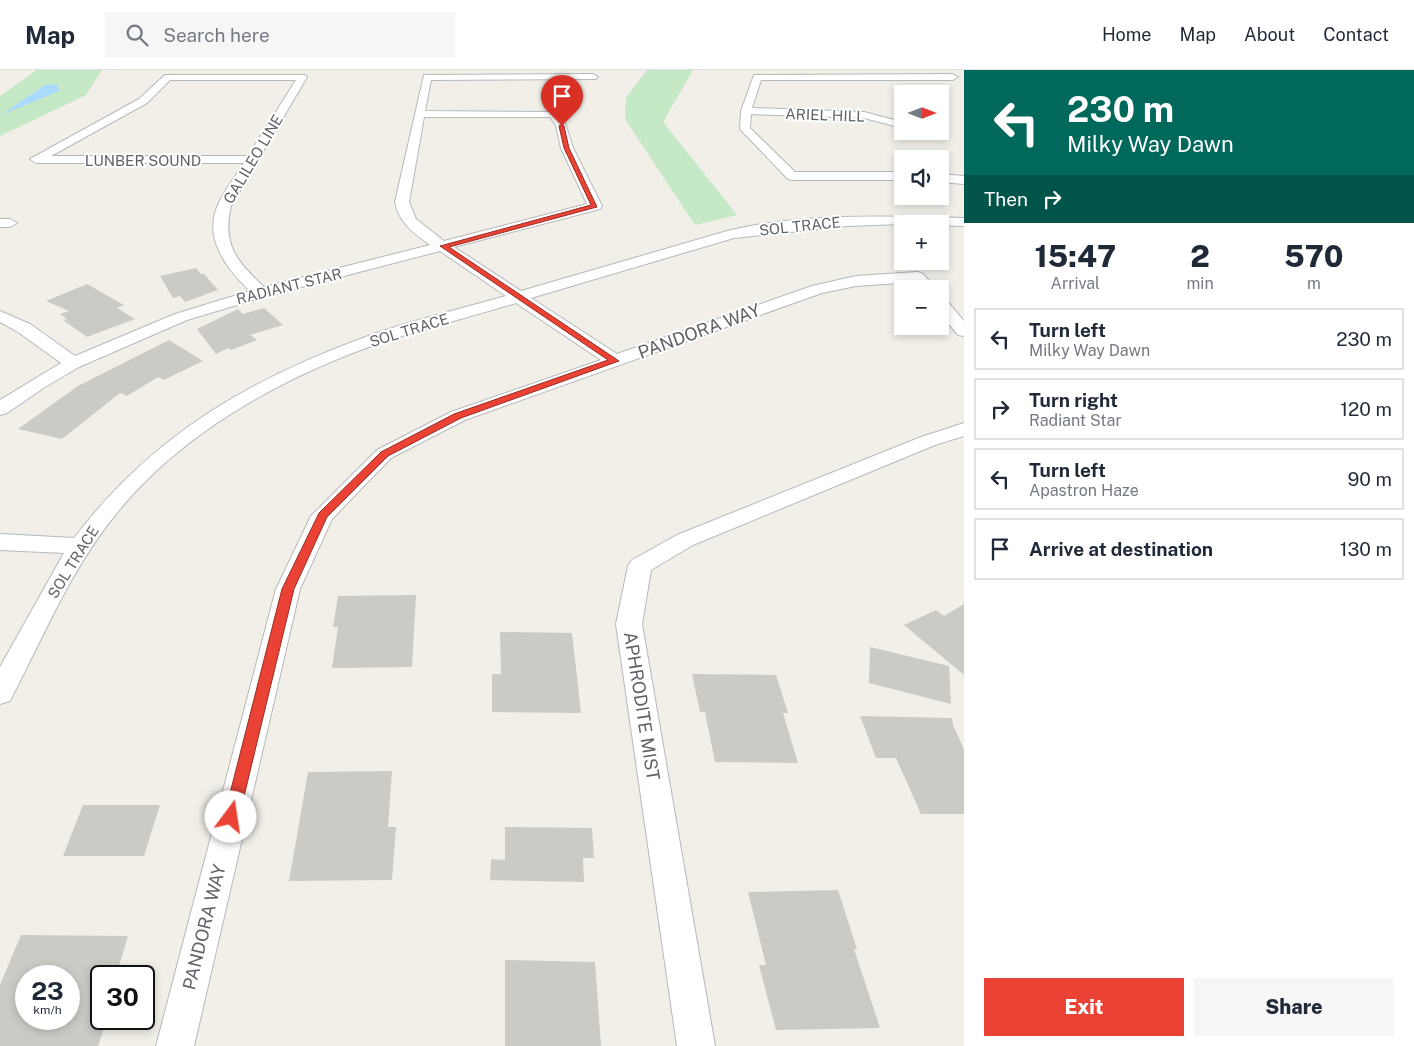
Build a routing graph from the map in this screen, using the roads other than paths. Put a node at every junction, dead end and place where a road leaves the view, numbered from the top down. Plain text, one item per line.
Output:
1 (941, 70) edge
2 (593, 77) dead end
3 (953, 77) junction
4 (964, 84) edge
5 (746, 111) junction
6 (420, 114) junction
7 (894, 122) edge
8 (36, 159) joint
9 (251, 160) junction
10 (894, 176) edge
11 (949, 179) edge
12 (964, 180) edge
13 (964, 222) edge
14 (444, 246) junction
15 (894, 282) edge
16 (261, 292) junction
17 (520, 297) junction
18 (949, 314) edge
19 (0, 316) edge
20 (964, 331) edge
21 (615, 361) junction
22 (73, 363) junction
23 (0, 409) edge
24 (964, 429) edge
25 (0, 542) edge
26 (80, 546) junction
27 (0, 693) edge
28 (175, 1046) edge
29 (696, 1046) edge

1 - 3 street
2 - 6 street
3 - 4 street
3 - 5 street
5 - 7 street, ARIEL HILL
5 - 10 street
6 - 14 street
6 - 14 street, RADIANT STAR
8 - 9 street, LUNBER SOUND
8 - 9 street, GALILEO LINE
9 - 16 street, GALILEO LINE
11 - 12 street
13 - 17 street, SOL TRACE
14 - 16 street, RADIANT STAR
14 - 17 street
15 - 21 street, PANDORA WAY
16 - 22 street, RADIANT STAR
17 - 21 street
17 - 26 street, SOL TRACE
18 - 20 street
19 - 22 street
21 - 28 street, PANDORA WAY
22 - 23 street, RADIANT STAR
24 - 29 street, APHRODITE MIST
25 - 26 street
26 - 27 street, SOL TRACE

